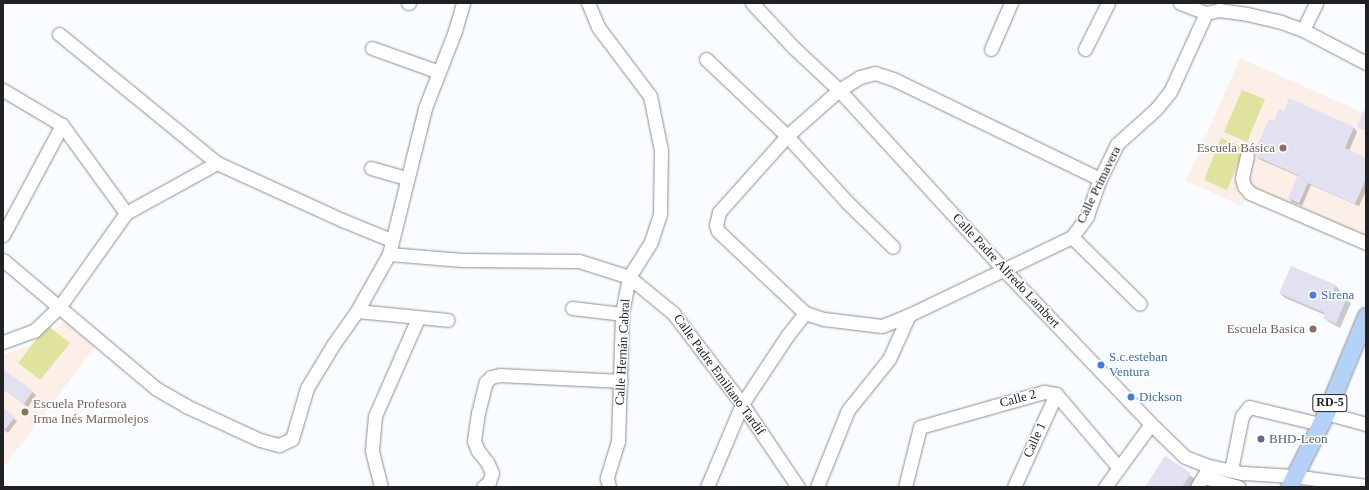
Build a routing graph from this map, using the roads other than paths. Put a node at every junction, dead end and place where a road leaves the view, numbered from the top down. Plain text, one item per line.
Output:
1 (463, 3) edge
2 (588, 3) edge
3 (752, 3) edge
4 (1011, 3) edge
5 (1108, 3) edge
6 (1180, 3) edge
7 (1316, 3) edge
8 (1206, 13) junction
9 (1303, 30) junction
10 (59, 34) dead end
11 (372, 48) dead end
12 (991, 49) dead end
13 (1086, 49) dead end
14 (706, 59) dead end
15 (1366, 63) edge
16 (439, 72) junction
17 (3, 90) edge
18 (839, 90) junction
19 (62, 125) junction
20 (787, 136) junction
21 (1247, 156) dead end
22 (217, 163) junction
23 (371, 168) dead end
24 (407, 178) junction
25 (1100, 179) junction
26 (126, 213) junction
27 (3, 235) edge
28 (1072, 237) junction
29 (392, 240) junction
30 (1366, 243) edge
31 (893, 247) dead end
32 (389, 254) junction
33 (3, 260) edge
34 (1003, 269) junction
35 (629, 277) junction
36 (1140, 304) dead end
37 (60, 306) junction
38 (572, 308) dead end
39 (357, 311) junction
40 (805, 313) junction
41 (622, 314) junction
42 (909, 315) junction
43 (1366, 316) edge
44 (418, 318) junction
45 (448, 320) dead end
46 (3, 342) edge
47 (621, 381) junction
48 (1056, 394) junction
49 (742, 404) junction
50 (1323, 419) junction
51 (1151, 424) junction
52 (1366, 424) edge
53 (1119, 468) junction
54 (1231, 470) junction
55 (1203, 477) edge
56 (1292, 482) edge
57 (1366, 486) edge
58 (381, 487) edge
59 (482, 487) edge
60 (610, 487) edge
61 (707, 487) edge
62 (798, 487) edge
63 (817, 487) edge
64 (905, 487) edge
65 (1014, 487) edge
66 (1105, 487) edge
67 (1239, 487) edge

1 - 16 street
2 - 35 street, Calle Hernán Cabral
3 - 18 street, Calle Padre Alfredo Lambert
4 - 12 street
5 - 13 street
6 - 8 street
7 - 9 street
8 - 9 street
8 - 25 street, Calle Primavera
9 - 15 street
10 - 22 street
11 - 16 street
14 - 20 street
16 - 24 street
17 - 19 street
18 - 20 street
18 - 25 street
18 - 34 street, Calle Padre Alfredo Lambert
19 - 26 street
19 - 27 street
20 - 31 street
20 - 40 street
21 - 30 street
22 - 26 street
22 - 29 street
23 - 24 street
24 - 29 street
25 - 28 street, Calle Primavera
26 - 37 street
28 - 34 street, Calle Primavera
28 - 36 street
29 - 32 street
32 - 35 street, Calle Padre Emiliano Tardif
32 - 39 street
33 - 37 street
34 - 42 street, Calle Primavera
34 - 51 street, Calle Padre Alfredo Lambert
35 - 41 street, Calle Hernán Cabral
35 - 49 street, Calle Padre Emiliano Tardif
37 - 39 street
37 - 46 street
38 - 41 street
39 - 44 street
40 - 42 street, Calle Primavera
40 - 49 street
41 - 47 street, Calle Hernán Cabral
42 - 63 street
43 - 50 main road, RD-5
44 - 45 street
44 - 58 street
47 - 59 street
47 - 60 street, Calle Hernán Cabral
48 - 53 street, Calle 2
48 - 64 street, Calle 2
48 - 65 street, Calle 1
49 - 61 street
49 - 62 street, Calle Padre Emiliano Tardif
50 - 52 street
50 - 54 street
50 - 56 main road, RD-5
51 - 53 street
51 - 55 street, Calle Padre Alfredo Lambert
53 - 66 street
54 - 55 street, Calle Padre Alfredo Lambert
54 - 56 street, Calle Padre Alfredo Lambert
55 - 67 street
56 - 57 street, Calle Padre Alfredo Lambert

